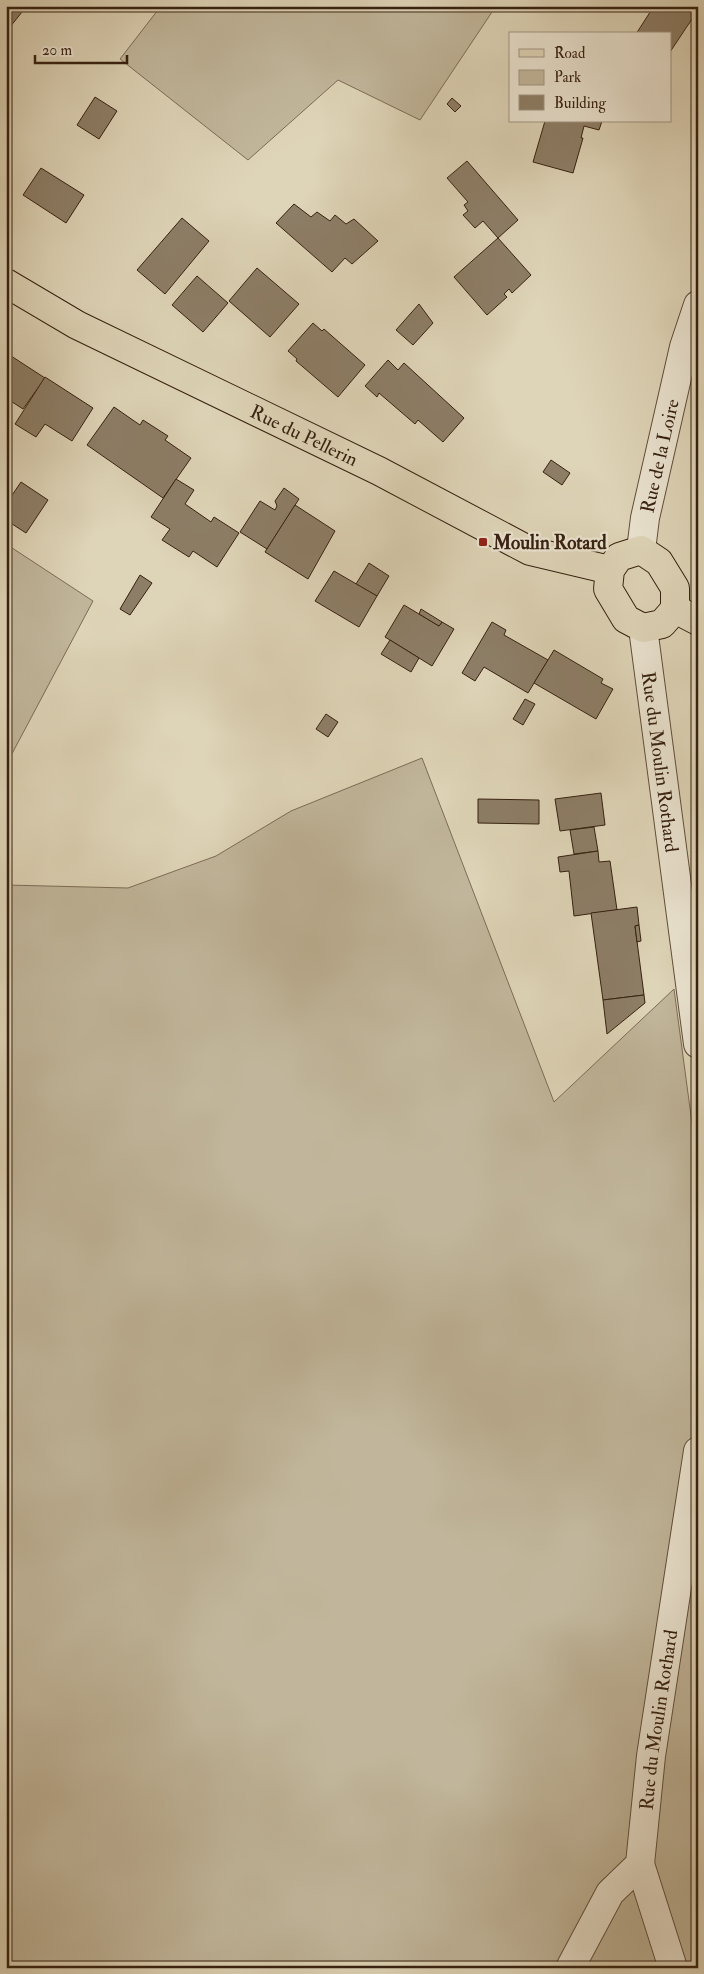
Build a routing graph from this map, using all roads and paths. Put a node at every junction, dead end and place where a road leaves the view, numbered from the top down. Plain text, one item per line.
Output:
1 (6, 284) edge
2 (698, 305) edge
3 (641, 550) junction
4 (610, 570) junction
5 (686, 615) edge
6 (643, 628) junction
7 (698, 1044) edge
8 (698, 1451) edge
9 (640, 1864) junction
10 (570, 1968) edge
11 (673, 1968) edge

1 - 4 main road, Rue du Pellerin
2 - 3 street, Rue de la Loire
3 - 4 main road
3 - 5 main road
4 - 6 main road
5 - 6 main road
6 - 7 street, Rue du Moulin Rothard
8 - 9 street, Rue du Moulin Rothard
9 - 10 street
9 - 11 street

